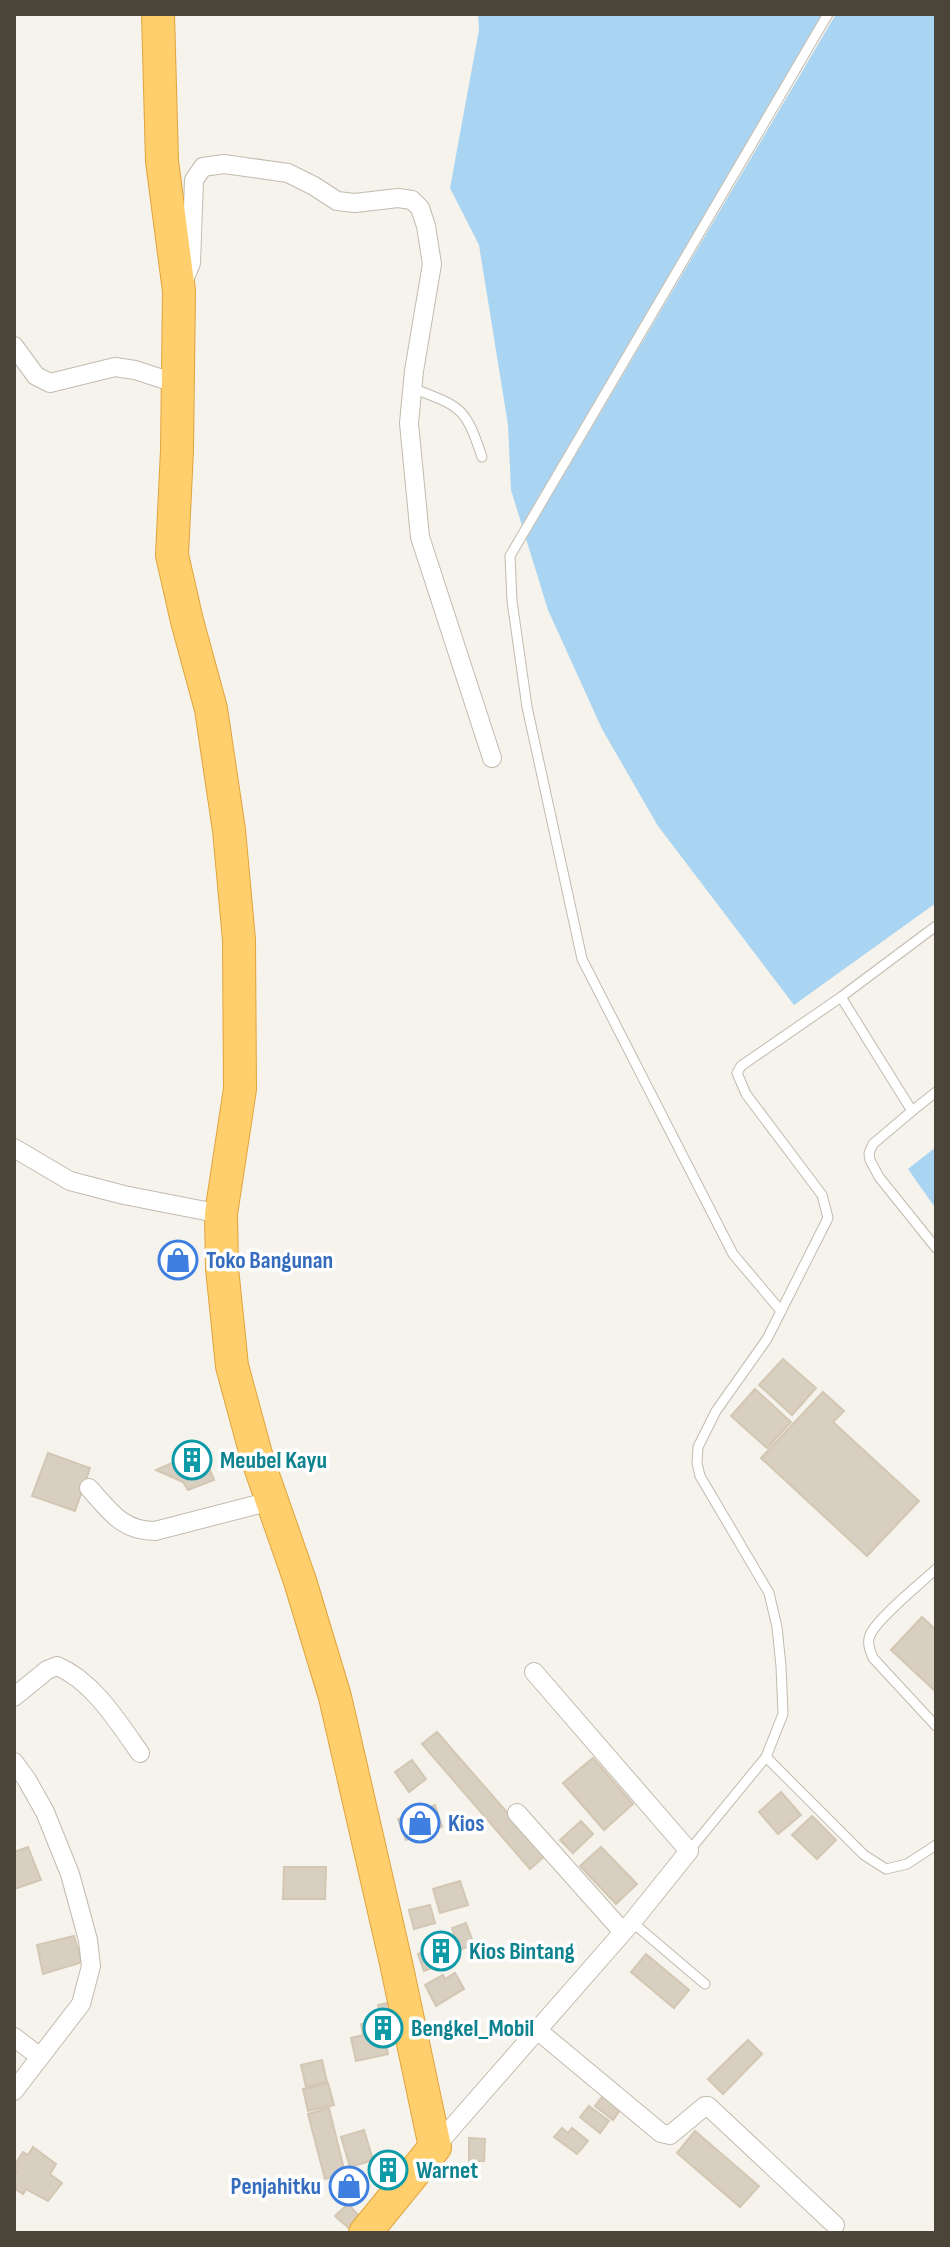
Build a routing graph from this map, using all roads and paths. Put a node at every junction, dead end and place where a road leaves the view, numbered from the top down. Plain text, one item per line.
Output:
1 (158, 14) edge
2 (828, 14) edge
3 (179, 291) junction
4 (14, 346) edge
5 (178, 384) junction
6 (412, 388) junction
7 (482, 457) dead end
8 (492, 758) dead end
9 (936, 926) edge
10 (841, 997) junction
11 (936, 1092) edge
12 (912, 1111) junction
13 (14, 1148) edge
14 (221, 1214) junction
15 (936, 1248) edge
16 (781, 1311) junction
17 (89, 1488) dead end
18 (271, 1501) junction
19 (936, 1569) edge
20 (534, 1672) dead end
21 (14, 1697) edge
22 (936, 1726) edge
23 (140, 1753) dead end
24 (766, 1757) junction
25 (14, 1762) edge
26 (517, 1813) dead end
27 (936, 1845) edge
28 (689, 1851) junction
29 (628, 1927) junction
30 (705, 1984) dead end
31 (536, 2029) junction
32 (14, 2037) edge
33 (40, 2057) junction
34 (14, 2091) edge
35 (435, 2147) junction
36 (835, 2225) dead end
37 (365, 2233) edge

1 - 3 highway
2 - 16 lane
3 - 5 highway
3 - 6 street
4 - 5 street
5 - 14 highway
6 - 7 lane
6 - 8 street
9 - 10 lane
10 - 12 lane
10 - 16 lane
11 - 12 lane
12 - 15 lane
13 - 14 street
14 - 18 highway
16 - 24 lane
17 - 18 street
18 - 35 highway
19 - 22 lane
20 - 28 street
21 - 23 street
24 - 27 lane
24 - 28 lane
25 - 33 street
26 - 29 street
28 - 29 street
29 - 30 lane
29 - 31 street
31 - 35 street
31 - 36 street
32 - 33 street
33 - 34 street
35 - 37 highway

